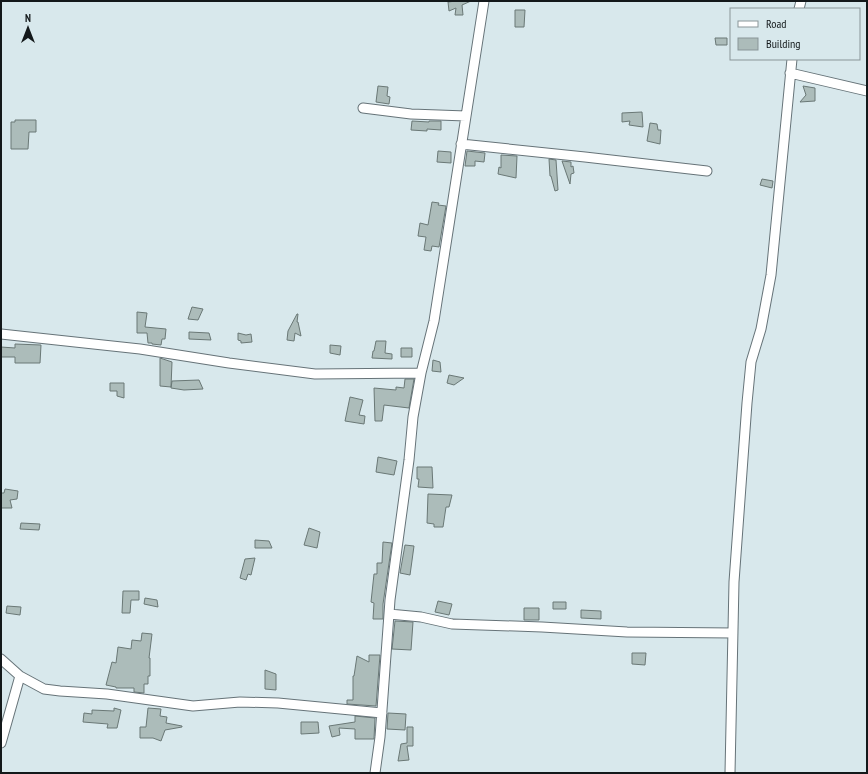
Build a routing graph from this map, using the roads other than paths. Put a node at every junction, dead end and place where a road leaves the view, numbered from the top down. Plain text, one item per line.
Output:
1 (484, 1) edge
2 (792, 60) edge
3 (790, 73) junction
4 (867, 91) edge
5 (363, 108) dead end
6 (466, 116) junction
7 (462, 144) junction
8 (707, 171) dead end
9 (1, 334) edge
10 (421, 373) junction
11 (389, 614) junction
12 (733, 633) junction
13 (1, 659) edge
14 (20, 676) junction
15 (382, 713) junction
16 (1, 743) edge
17 (375, 773) edge
18 (730, 773) edge

1 - 6 street
2 - 3 street
3 - 4 street
3 - 12 street
5 - 6 street
6 - 7 street
7 - 8 street
7 - 10 street
9 - 10 street
10 - 11 street
11 - 12 street
11 - 15 street
12 - 18 street
13 - 14 street
14 - 15 street
14 - 16 street
15 - 17 street

